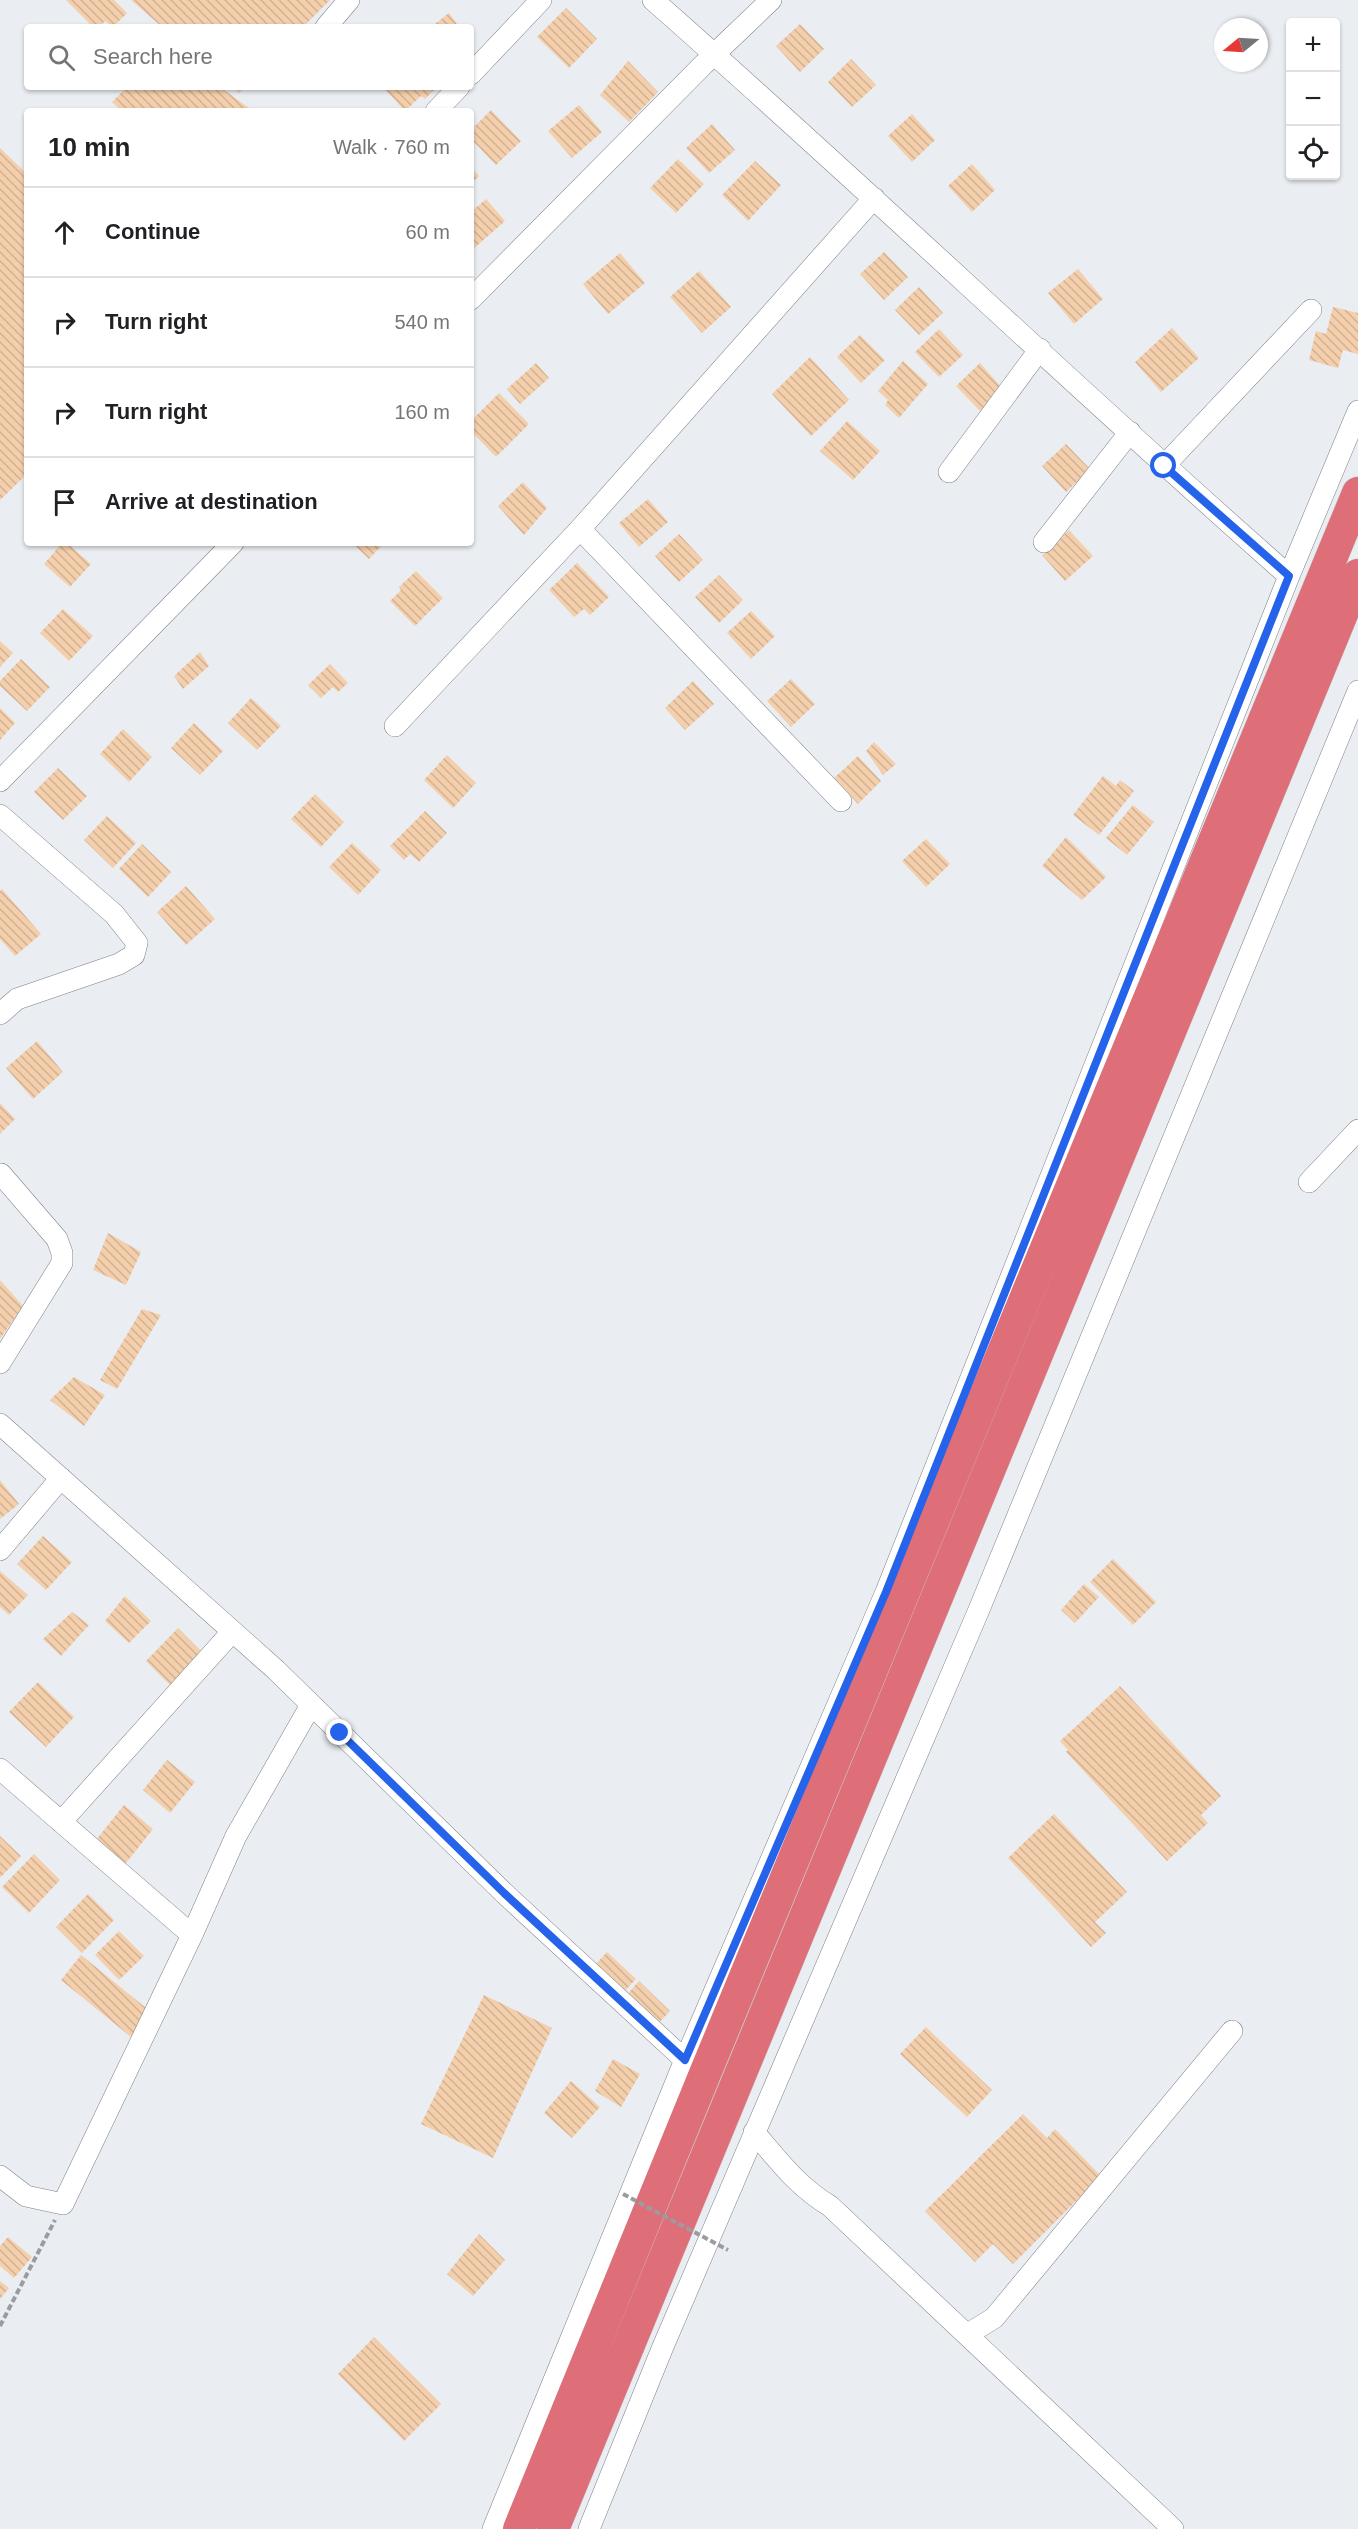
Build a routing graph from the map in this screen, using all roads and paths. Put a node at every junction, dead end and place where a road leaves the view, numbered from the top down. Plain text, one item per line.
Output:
1 (349, 0) edge
2 (541, 0) edge
3 (653, 0) edge
4 (771, 0) edge
5 (329, 24) edge
6 (715, 54) junction
7 (474, 71) edge
8 (456, 90) edge
9 (439, 108) edge
10 (874, 198) junction
11 (474, 296) edge
12 (1311, 310) dead end
13 (1040, 349) junction
14 (1358, 411) edge
15 (1130, 432) junction
16 (1164, 466) junction
17 (949, 472) dead end
18 (1358, 493) edge
19 (580, 529) junction
20 (1044, 542) dead end
21 (230, 546) edge
22 (1289, 576) junction
23 (1358, 576) edge
24 (1358, 691) edge
25 (395, 726) dead end
26 (0, 781) edge
27 (841, 801) dead end
28 (0, 815) edge
29 (0, 1014) edge
30 (1358, 1130) edge
31 (2, 1174) dead end
32 (1309, 1182) dead end
33 (0, 1363) edge
34 (0, 1424) edge
35 (61, 1478) junction
36 (0, 1550) edge
37 (232, 1632) junction
38 (311, 1705) junction
39 (0, 1769) edge
40 (61, 1822) junction
41 (192, 1935) junction
42 (1232, 2031) dead end
43 (685, 2060) junction
44 (754, 2132) junction
45 (0, 2176) edge
46 (622, 2194) dead end
47 (63, 2204) junction
48 (728, 2250) dead end
49 (0, 2326) edge
50 (968, 2334) junction
51 (493, 2529) edge
52 (519, 2529) edge
53 (552, 2529) edge
54 (589, 2529) edge
55 (1173, 2529) edge

1 - 5 street
2 - 7 street
3 - 6 street
4 - 6 street
6 - 10 street
6 - 11 street
8 - 9 street
10 - 13 street
10 - 19 street
12 - 16 street
13 - 15 street
13 - 17 street
14 - 22 street
15 - 16 street
15 - 20 street
16 - 22 street
18 - 52 highway
19 - 25 street
19 - 27 street
21 - 26 street
22 - 43 street
23 - 53 highway
24 - 44 street
28 - 29 street
30 - 32 street
31 - 33 street
34 - 35 street
35 - 36 street
35 - 37 street
37 - 38 street
37 - 40 street
38 - 41 street
38 - 43 street
39 - 40 street
40 - 41 street
41 - 47 street
42 - 50 street
43 - 51 street
44 - 50 street
44 - 54 street
45 - 47 street
46 - 48 path, bridge
47 - 49 path
50 - 55 street

